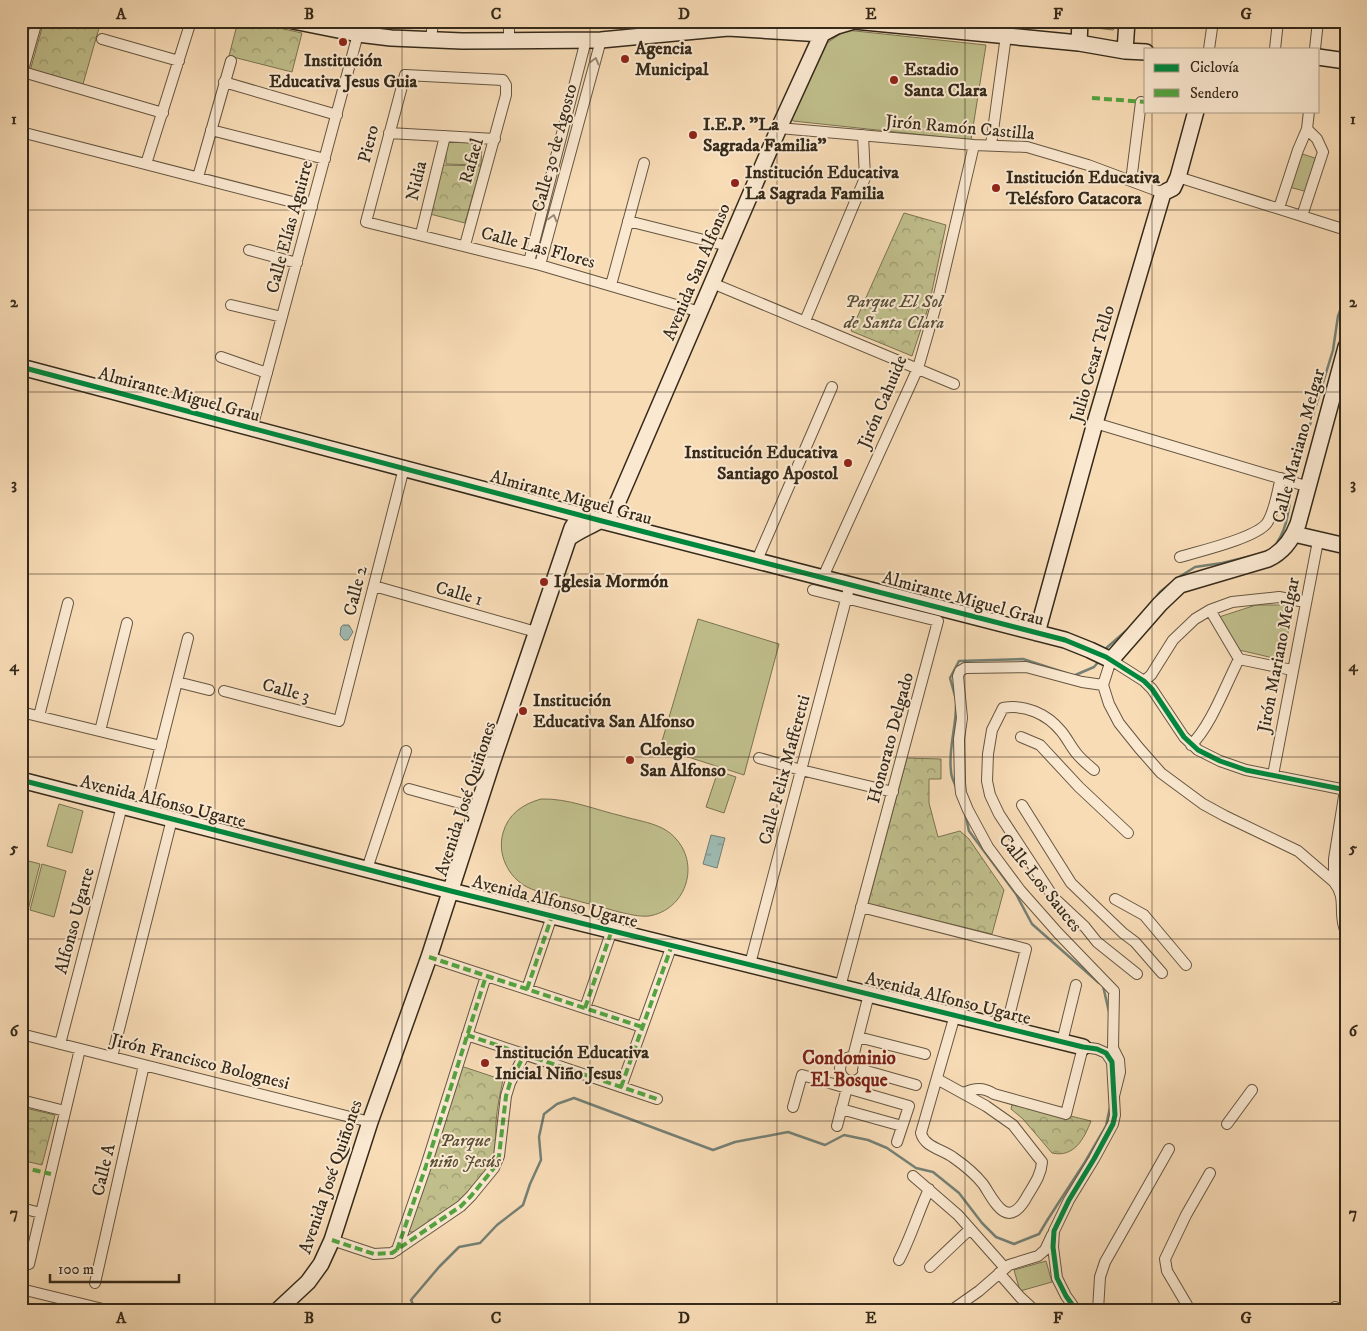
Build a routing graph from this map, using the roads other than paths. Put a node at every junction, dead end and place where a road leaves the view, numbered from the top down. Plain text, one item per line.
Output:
1 (37, 21) edge
2 (191, 21) edge
3 (433, 21) edge
4 (509, 21) edge
5 (1080, 21) edge
6 (1127, 21) edge
7 (1213, 21) edge
8 (1278, 21) edge
9 (1318, 21) edge
10 (300, 22) edge
11 (728, 24) edge
12 (837, 24) edge
13 (926, 24) edge
14 (1007, 29) edge
15 (358, 34) junction
16 (822, 34) junction
17 (102, 40) dead end
18 (431, 40) junction
19 (509, 40) junction
20 (586, 40) junction
21 (601, 40) junction
22 (1079, 43) junction
23 (1209, 48) edge
24 (1275, 48) edge
25 (1315, 48) edge
26 (1125, 51) junction
27 (1144, 52) edge
28 (1320, 57) edge
29 (179, 60) junction
30 (1346, 60) edge
31 (231, 61) dead end
32 (22, 74) edge
33 (405, 75) joint
34 (224, 82) junction
35 (1140, 102) dead end
36 (1196, 112) edge
37 (1309, 112) edge
38 (163, 113) junction
39 (337, 115) junction
40 (779, 128) junction
41 (1307, 129) junction
42 (211, 130) junction
43 (21, 132) edge
44 (389, 134) junction
45 (445, 136) junction
46 (864, 136) junction
47 (495, 139) junction
48 (974, 145) junction
49 (991, 145) junction
50 (325, 159) junction
51 (644, 163) dead end
52 (146, 164) junction
53 (1178, 177) junction
54 (198, 178) junction
55 (1131, 181) junction
56 (1163, 192) junction
57 (312, 207) junction
58 (1279, 208) junction
59 (1302, 216) junction
60 (628, 221) junction
61 (366, 222) joint
62 (1346, 230) edge
63 (421, 234) junction
64 (465, 245) junction
65 (728, 246) junction
66 (249, 250) dead end
67 (529, 262) junction
68 (297, 263) junction
69 (540, 265) junction
70 (712, 283) junction
71 (611, 285) junction
72 (231, 305) dead end
73 (700, 312) junction
74 (282, 317) junction
75 (805, 321) junction
76 (1344, 356) edge
77 (221, 357) dead end
78 (21, 367) edge
79 (918, 368) junction
80 (267, 373) junction
81 (954, 384) dead end
82 (832, 387) dead end
83 (1095, 423) junction
84 (252, 428) junction
85 (404, 468) junction
86 (1281, 478) junction
87 (1309, 486) junction
88 (580, 515) junction
89 (602, 520) junction
90 (1294, 534) junction
91 (569, 538) junction
92 (1318, 541) junction
93 (1346, 546) edge
94 (1180, 557) dead end
95 (757, 560) junction
96 (823, 577) junction
97 (374, 586) junction
98 (813, 590) dead end
99 (848, 591) junction
100 (1305, 602) junction
101 (68, 603) dead end
102 (1210, 610) junction
103 (127, 623) dead end
104 (536, 632) junction
105 (1037, 633) junction
106 (188, 638) dead end
107 (1239, 659) junction
108 (1111, 660) junction
109 (1292, 670) junction
110 (1144, 681) junction
111 (177, 682) junction
112 (1103, 685) junction
113 (209, 690) dead end
114 (224, 691) dead end
115 (21, 712) edge
116 (39, 716) junction
117 (340, 721) joint
118 (100, 731) junction
119 (1021, 737) dead end
120 (1191, 744) junction
121 (161, 746) junction
122 (406, 751) dead end
123 (759, 758) dead end
124 (801, 770) junction
125 (1094, 770) dead end
126 (1273, 775) junction
127 (21, 780) edge
128 (1345, 788) edge
129 (409, 789) dead end
130 (893, 792) junction
131 (1022, 805) dead end
132 (122, 806) junction
133 (478, 808) junction
134 (144, 812) junction
135 (172, 819) junction
136 (1128, 833) dead end
137 (367, 869) junction
138 (1334, 882) junction
139 (451, 891) junction
140 (1115, 899) dead end
141 (861, 907) junction
142 (552, 916) junction
143 (1344, 918) edge
144 (612, 930) junction
145 (1346, 932) edge
146 (672, 945) junction
147 (430, 957) junction
148 (750, 964) junction
149 (1186, 965) dead end
150 (1162, 973) dead end
151 (1137, 974) dead end
152 (486, 976) junction
153 (1076, 985) dead end
154 (840, 987) junction
155 (527, 989) junction
156 (869, 994) junction
157 (586, 1008) junction
158 (955, 1015) junction
159 (642, 1028) junction
160 (1006, 1028) junction
161 (21, 1034) edge
162 (467, 1035) junction
163 (858, 1037) junction
164 (1062, 1042) junction
165 (60, 1044) junction
166 (1083, 1047) junction
167 (80, 1048) junction
168 (524, 1054) junction
169 (925, 1054) dead end
170 (112, 1056) junction
171 (853, 1057) junction
172 (144, 1065) junction
173 (863, 1070) junction
174 (937, 1079) junction
175 (848, 1084) junction
176 (916, 1085) dead end
177 (621, 1087) junction
178 (1252, 1090) dead end
179 (963, 1093) junction
180 (1114, 1096) junction
181 (656, 1099) dead end
182 (21, 1100) edge
183 (794, 1107) dead end
184 (841, 1109) junction
185 (65, 1110) junction
186 (370, 1122) junction
187 (1227, 1124) dead end
188 (837, 1126) dead end
189 (902, 1126) junction
190 (897, 1142) dead end
191 (1169, 1149) dead end
192 (1210, 1173) dead end
193 (913, 1176) dead end
194 (930, 1189) junction
195 (21, 1208) edge
196 (41, 1213) junction
197 (970, 1229) junction
198 (1054, 1230) junction
199 (332, 1240) junction
200 (397, 1250) junction
201 (899, 1260) dead end
202 (29, 1264) dead end
203 (930, 1267) dead end
204 (1002, 1271) junction
205 (95, 1283) dead end
206 (21, 1289) edge
207 (107, 1310) edge
208 (278, 1310) edge
209 (952, 1310) edge
210 (1034, 1310) edge
211 (1076, 1310) edge
212 (1098, 1310) edge
213 (1190, 1310) edge

1 - 32 street
2 - 29 street
3 - 18 street
4 - 19 street
5 - 22 street
6 - 26 street
7 - 23 street
8 - 24 street
9 - 25 street
10 - 15 street
11 - 16 street
11 - 21 street
12 - 13 street
12 - 16 street
13 - 14 street
14 - 22 street
14 - 49 street
15 - 18 street
15 - 39 street, Calle Elías Aguirre
16 - 40 street, Avenida San Alfonso
17 - 29 street
18 - 19 street
19 - 20 street
20 - 21 street
20 - 67 street, Calle 30 de Agosto
69 -> 21 street, Calle 30 de Agosto
22 - 26 street
26 - 27 street
28 - 30 street
29 - 38 street
31 - 34 street
32 - 38 street
33 - 44 street, Piero
33 - 47 street, Rafael
34 - 39 street
34 - 42 street
35 - 55 street
36 - 53 street, Julio Cesar Tello
37 - 41 street
38 - 52 street
39 - 50 street, Calle Elías Aguirre
40 - 46 street, Jirón Ramón Castilla
40 - 65 street, Avenida San Alfonso
41 - 58 street
41 - 59 street
42 - 50 street
42 - 54 street
43 - 52 street
44 - 45 street
44 - 61 street, Piero
45 - 47 street
45 - 63 street, Nidia
46 - 48 street, Jirón Ramón Castilla
46 - 75 street
47 - 64 street, Rafael
48 - 49 street, Jirón Ramón Castilla
48 - 79 street, Jirón Cahuide
49 - 55 street, Jirón Ramón Castilla
50 - 57 street, Calle Elías Aguirre
51 - 60 street
52 - 54 street
53 - 56 street, Julio Cesar Tello
53 - 58 street
54 - 57 street
55 - 56 street, Jirón Ramón Castilla
56 - 83 street, Julio Cesar Tello
57 - 68 street, Calle Elías Aguirre
58 - 59 street
59 - 62 street
60 - 65 street
60 - 71 street
61 - 63 street, Calle Las Flores
63 - 64 street, Calle Las Flores
64 - 67 street, Calle Las Flores
65 - 70 street, Avenida San Alfonso
66 - 68 street
67 - 69 street, Calle Las Flores
68 - 74 street, Calle Elías Aguirre
69 - 71 street, Calle Las Flores
70 - 73 street, Avenida San Alfonso
70 - 75 street
71 - 73 street, Calle Las Flores
72 - 74 street
73 - 89 street, Avenida San Alfonso
74 - 80 street, Calle Elías Aguirre
75 - 79 street
76 - 87 street, Calle Mariano Melgar
77 - 80 street
78 - 84 street, Almirante Miguel Grau
79 - 81 street
79 - 96 street, Jirón Cahuide
80 - 84 street, Calle Elías Aguirre
82 - 95 street
83 - 86 street
83 - 105 street, Julio Cesar Tello
84 - 85 street, Almirante Miguel Grau
85 - 88 street, Almirante Miguel Grau
85 - 97 street, Calle 2
86 - 87 street
86 - 94 street
87 - 90 street, Calle Mariano Melgar
88 - 89 street, Almirante Miguel Grau
88 - 91 street, Avenida José Quiñones
89 - 91 street
89 - 95 street, Almirante Miguel Grau
90 - 92 street
90 - 108 street, Calle Mariano Melgar
91 - 104 street, Avenida José Quiñones
92 - 93 street
92 - 100 street, Jirón Mariano Melgar
95 - 96 street, Almirante Miguel Grau
96 - 99 street, Almirante Miguel Grau
97 - 104 street, Calle 1
97 - 117 street, Calle 2
98 - 99 street, Honorato Delgado
99 - 105 street, Almirante Miguel Grau
99 - 124 street, Calle Felix Mafferetti
99 - 130 street, Honorato Delgado
100 - 102 street
100 - 109 street, Jirón Mariano Melgar
101 - 116 street
102 - 107 street
102 - 110 street
103 - 118 street
104 - 133 street, Avenida José Quiñones
105 - 108 street, Almirante Miguel Grau
106 - 111 street
107 - 109 street
107 - 120 street
108 - 110 street
108 - 112 street
109 - 126 street, Jirón Mariano Melgar
110 - 120 street
111 - 113 street
111 - 121 street
112 - 138 street
112 - 180 street, Calle Los Sauces
114 - 117 street, Calle 3
115 - 116 street
116 - 118 street
118 - 121 street
119 - 136 street
120 - 126 street
121 - 134 street
122 - 137 street
123 - 124 street
124 - 130 street
124 - 148 street, Calle Felix Mafferetti
125 - 151 street
126 - 128 street
127 - 132 street, Avenida Alfonso Ugarte
128 - 138 street
129 - 133 street
130 - 141 street, Honorato Delgado
131 - 150 street
132 - 134 street, Avenida Alfonso Ugarte
132 - 165 street, Alfonso Ugarte
133 - 139 street, Avenida José Quiñones
134 - 135 street, Avenida Alfonso Ugarte
135 - 137 street, Avenida Alfonso Ugarte
135 - 170 street
137 - 139 street, Avenida Alfonso Ugarte
138 - 143 street
139 - 142 street, Avenida Alfonso Ugarte
139 - 147 street, Avenida José Quiñones
140 - 149 street
141 - 154 street, Honorato Delgado
141 - 160 street
142 - 144 street, Avenida Alfonso Ugarte
142 - 155 street
143 - 145 street
144 - 146 street, Avenida Alfonso Ugarte
144 - 157 street
146 - 148 street, Avenida Alfonso Ugarte
146 - 159 street
147 - 152 street
147 - 186 street, Avenida José Quiñones
148 - 154 street, Avenida Alfonso Ugarte
152 - 155 street
152 - 162 street
153 - 164 street
154 - 156 street, Avenida Alfonso Ugarte
155 - 157 street
156 - 158 street, Avenida Alfonso Ugarte
156 - 163 street
157 - 159 street
158 - 160 street, Avenida Alfonso Ugarte
158 - 174 street
159 - 177 street
160 - 164 street, Avenida Alfonso Ugarte
161 - 165 street, Jirón Francisco Bolognesi
162 - 168 street
162 - 200 street
163 - 169 street
163 - 171 street
164 - 166 street, Avenida Alfonso Ugarte
165 - 167 street, Jirón Francisco Bolognesi
166 - 179 street
166 - 180 street
167 - 170 street, Jirón Francisco Bolognesi
167 - 185 street
168 - 177 street
168 - 200 street
170 - 172 street, Jirón Francisco Bolognesi
171 - 173 street
171 - 175 street
172 - 186 street, Jirón Francisco Bolognesi
172 - 205 street, Calle A
173 - 175 street
173 - 176 street
174 - 179 street
174 - 179 street
175 - 183 street
175 - 184 street
175 - 189 street
177 - 181 street
178 - 187 street
180 - 198 street
182 - 185 street
184 - 188 street
184 - 189 street
185 - 196 street
186 - 199 street, Avenida José Quiñones
189 - 190 street
191 - 212 street
192 - 213 street
193 - 194 street
194 - 197 street
194 - 201 street
195 - 196 street
196 - 202 street
197 - 203 street
197 - 204 street
198 - 204 street
198 - 211 street
199 - 200 street
199 - 208 street, Avenida José Quiñones
204 - 209 street
204 - 210 street
206 - 207 street

